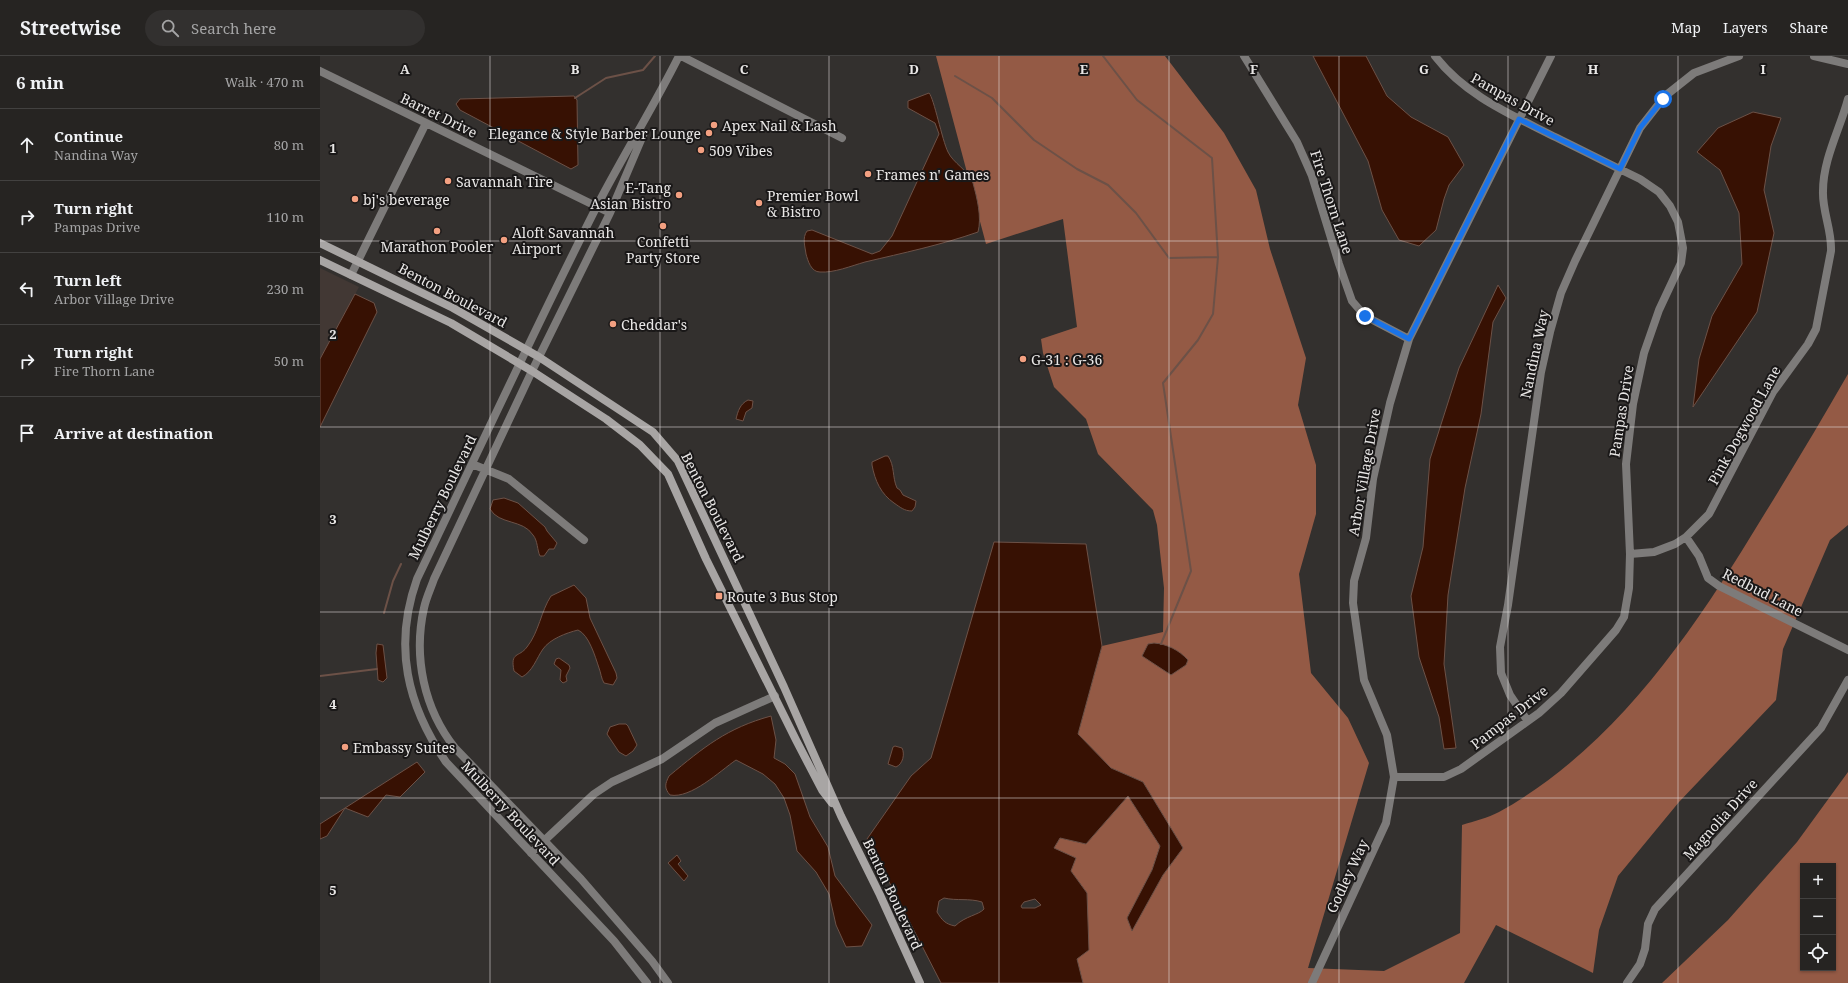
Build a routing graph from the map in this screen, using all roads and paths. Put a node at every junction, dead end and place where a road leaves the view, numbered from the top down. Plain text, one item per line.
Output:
1 (680, 56) edge
2 (1244, 56) edge
3 (1435, 56) edge
4 (1551, 56) edge
5 (1739, 56) edge
6 (1814, 56) edge
7 (1848, 64) edge
8 (320, 71) edge
9 (658, 99) junction
10 (1848, 99) edge
11 (1519, 119) junction
12 (426, 123) junction
13 (842, 138) dead end
14 (1620, 169) junction
15 (597, 206) junction
16 (610, 214) junction
17 (320, 243) edge
18 (320, 260) edge
19 (358, 261) junction
20 (352, 275) junction
21 (1409, 339) junction
22 (526, 350) junction
23 (539, 357) junction
24 (520, 363) junction
25 (532, 371) junction
26 (472, 464) junction
27 (486, 470) junction
28 (1686, 537) junction
29 (584, 540) dead end
30 (1630, 554) junction
31 (1848, 650) edge
32 (1848, 680) edge
33 (775, 696) junction
34 (1527, 720) junction
35 (1394, 777) junction
36 (841, 816) junction
37 (544, 841) junction
38 (531, 853) junction
39 (646, 983) edge
40 (668, 983) edge
41 (920, 983) edge
42 (1312, 983) edge
43 (1627, 983) edge

1 - 9 street
1 - 13 street
2 - 21 street, Fire Thorn Lane
3 - 11 street, Pampas Drive
4 - 11 street, Arbor Village Drive
5 - 14 street, Nandina Way
6 - 7 street
8 - 12 street, Barret Drive
9 - 15 street, Mulberry Boulevard
9 - 16 street, Mulberry Boulevard
10 - 28 street, Pink Dogwood Lane
11 - 14 street, Pampas Drive
11 - 21 street, Arbor Village Drive
12 - 15 street, Barret Drive
12 - 19 street
14 - 30 street, Pampas Drive
14 - 34 street, Nandina Way
15 - 16 street, Barret Drive
15 - 22 street, Mulberry Boulevard
16 - 23 street, Mulberry Boulevard
17 - 19 street, Benton Boulevard
18 - 20 street, Benton Boulevard
19 - 20 street
19 - 22 street, Benton Boulevard
20 - 24 street, Benton Boulevard
21 - 35 street, Arbor Village Drive
22 - 23 street, Benton Boulevard
22 - 24 street, Mulberry Boulevard
23 - 25 street, Mulberry Boulevard
23 - 36 street, Benton Boulevard
24 - 25 street, Benton Boulevard
24 - 26 street, Mulberry Boulevard
25 - 27 street, Mulberry Boulevard
25 - 33 street, Benton Boulevard
26 - 27 street
26 - 38 street, Mulberry Boulevard
27 - 29 street
27 - 37 street, Mulberry Boulevard
28 - 30 street, Pink Dogwood Lane
28 - 31 street, Redbud Lane
30 - 34 street, Pampas Drive
32 - 43 street, Magnolia Drive
33 - 36 street, Benton Boulevard
33 - 37 street
34 - 35 street, Pampas Drive
35 - 42 street, Godley Way
36 - 41 street, Benton Boulevard
37 - 38 street
37 - 40 street, Mulberry Boulevard
38 - 39 street, Mulberry Boulevard

